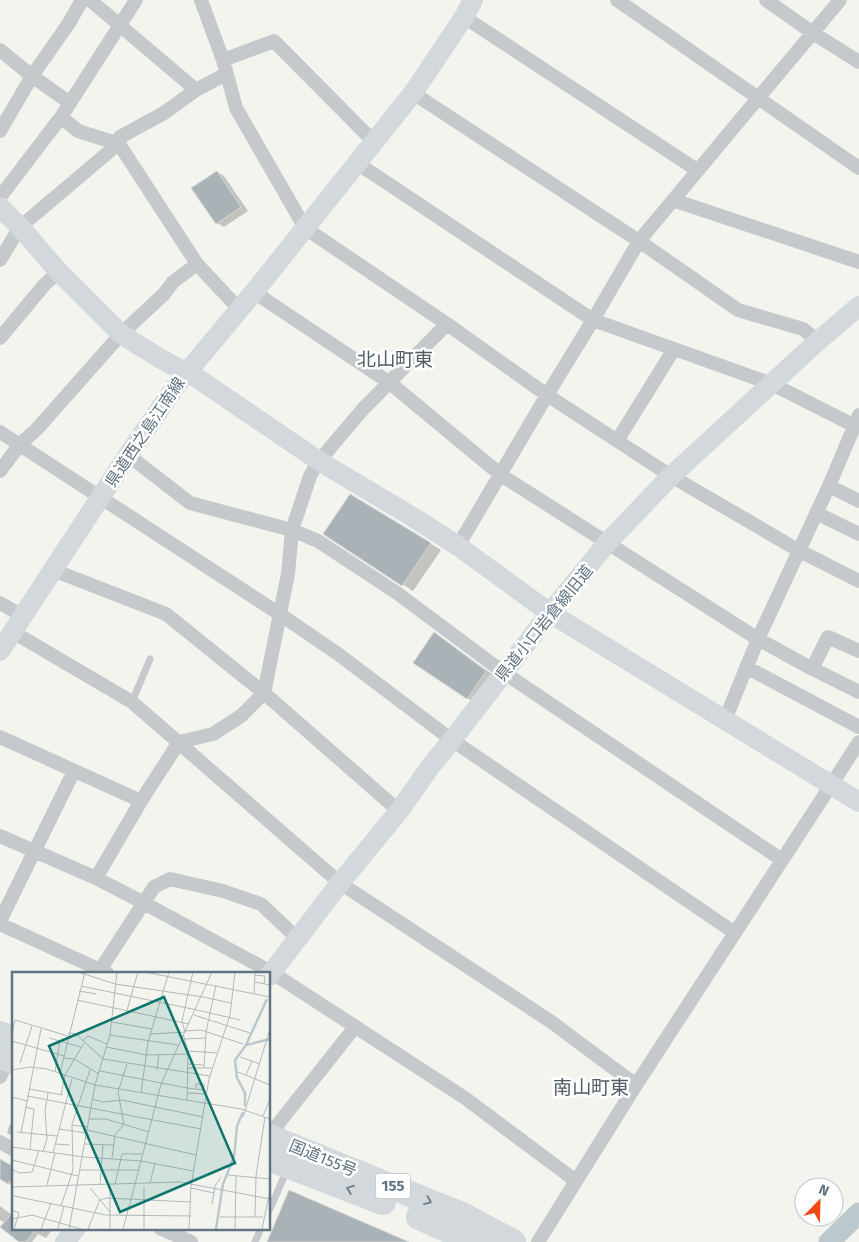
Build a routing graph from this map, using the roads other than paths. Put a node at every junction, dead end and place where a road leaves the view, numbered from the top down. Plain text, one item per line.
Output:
1 (82, 0) edge
2 (90, 0) edge
3 (136, 0) edge
4 (201, 0) edge
5 (617, 0) edge
6 (766, 0) edge
7 (840, 0) edge
8 (468, 8) edge
9 (120, 25) junction
10 (813, 33) junction
11 (0, 50) edge
12 (224, 60) junction
13 (859, 62) edge
14 (226, 74) junction
15 (32, 76) junction
16 (196, 90) junction
17 (413, 93) junction
18 (758, 97) junction
19 (70, 103) junction
20 (61, 117) junction
21 (0, 131) edge
22 (374, 142) junction
23 (116, 143) junction
24 (357, 162) junction
25 (859, 168) edge
26 (696, 170) junction
27 (0, 196) edge
28 (673, 200) junction
29 (0, 207) edge
30 (20, 227) junction
31 (305, 228) junction
32 (639, 241) junction
33 (0, 260) edge
34 (859, 262) edge
35 (197, 264) junction
36 (59, 272) junction
37 (254, 292) junction
38 (859, 306) edge
39 (239, 309) junction
40 (593, 320) junction
41 (447, 324) junction
42 (121, 334) junction
43 (0, 338) edge
44 (818, 341) junction
45 (674, 349) junction
46 (186, 373) junction
47 (390, 383) junction
48 (772, 384) junction
49 (547, 395) junction
50 (857, 421) edge
51 (0, 432) edge
52 (617, 441) junction
53 (20, 444) junction
54 (128, 455) junction
55 (319, 461) junction
56 (0, 471) edge
57 (501, 475) junction
58 (671, 476) junction
59 (829, 486) junction
60 (100, 498) junction
61 (859, 501) edge
62 (816, 513) junction
63 (292, 530) junction
64 (859, 534) edge
65 (608, 543) junction
66 (458, 546) junction
67 (798, 550) junction
68 (53, 570) junction
69 (859, 581) edge
70 (0, 603) edge
71 (550, 612) junction
72 (281, 615) junction
73 (18, 624) junction
74 (758, 639) junction
75 (0, 651) edge
76 (859, 651) edge
77 (150, 659) dead end
78 (746, 667) junction
79 (812, 669) junction
80 (503, 672) junction
81 (859, 692) edge
82 (264, 693) junction
83 (132, 702) junction
84 (725, 720) junction
85 (859, 727) edge
86 (0, 737) edge
87 (452, 740) junction
88 (179, 742) junction
89 (859, 742) edge
90 (74, 771) junction
91 (830, 785) junction
92 (141, 801) junction
93 (859, 802) edge
94 (399, 811) junction
95 (0, 836) edge
96 (33, 851) junction
97 (782, 860) junction
98 (96, 878) junction
99 (340, 883) junction
100 (144, 903) junction
101 (0, 922) edge
102 (735, 933) junction
103 (297, 938) junction
104 (102, 972) edge
105 (266, 972) edge
106 (270, 974) edge
107 (355, 1027) junction
108 (0, 1034) edge
109 (7, 1059) edge
110 (636, 1086) junction
111 (0, 1142) edge
112 (12, 1149) edge
113 (275, 1150) edge
114 (576, 1181) junction
115 (270, 1201) edge
116 (74, 1230) edge
117 (165, 1230) edge
118 (260, 1230) edge
119 (185, 1238) edge
120 (65, 1242) edge
121 (255, 1242) edge
122 (475, 1242) edge
123 (532, 1242) edge

1 - 15 street
2 - 9 street
3 - 9 street
4 - 12 street
5 - 18 street
6 - 10 street
7 - 10 street
8 - 17 street
8 - 26 street
9 - 16 street
9 - 19 street
10 - 13 street
10 - 18 street
11 - 15 street
12 - 14 street
12 - 22 street
14 - 16 street
14 - 31 street
15 - 19 street
15 - 21 street
16 - 23 street
17 - 22 street
17 - 32 street
18 - 25 street
18 - 26 street
19 - 20 street
20 - 23 street
20 - 27 street
22 - 24 street
23 - 30 street
23 - 35 street
24 - 31 street
24 - 40 street
26 - 28 street
28 - 32 street
28 - 34 street
29 - 30 street, 県道西之島江南線
30 - 33 street
30 - 36 street, 県道西之島江南線
31 - 37 street
31 - 41 street
32 - 40 street
32 - 44 street
35 - 39 street
35 - 42 street
36 - 42 street, 県道西之島江南線
36 - 43 street
37 - 39 street
37 - 47 street
38 - 44 street, 県道小口岩倉線旧道
39 - 46 street
40 - 45 street
40 - 49 street
41 - 47 street
41 - 49 street
42 - 46 street, 県道西之島江南線
42 - 53 street
44 - 48 street, 県道小口岩倉線旧道
45 - 48 street
45 - 52 street
46 - 54 street, 県道西之島江南線
46 - 55 street
47 - 55 street
47 - 57 street
48 - 50 street
48 - 58 street, 県道小口岩倉線旧道
49 - 52 street
49 - 57 street
50 - 59 street
51 - 53 street
52 - 58 street
53 - 56 street
53 - 60 street
54 - 60 street, 県道西之島江南線
54 - 63 street
55 - 63 street
55 - 66 street
57 - 65 street
57 - 66 street
58 - 65 street, 県道小口岩倉線旧道
58 - 67 street
59 - 61 street
59 - 62 street
60 - 68 street, 県道西之島江南線
60 - 72 street
62 - 64 street
62 - 67 street
63 - 72 street
63 - 80 street
65 - 71 street, 県道小口岩倉線旧道
65 - 74 street
66 - 71 street
67 - 69 street
67 - 74 street
68 - 73 street, 県道西之島江南線
68 - 82 street
70 - 73 street
71 - 80 street, 県道小口岩倉線旧道
71 - 84 street
72 - 82 street
72 - 87 street
73 - 75 street, 県道西之島江南線
73 - 83 street
74 - 78 street
74 - 79 street
76 - 79 street
77 - 83 lane
78 - 84 street
78 - 85 street
79 - 81 street
80 - 87 street, 県道小口岩倉線旧道
80 - 97 street
82 - 88 street
82 - 94 street
83 - 88 street
84 - 91 street
86 - 90 street
87 - 94 street, 県道小口岩倉線旧道
87 - 102 street
88 - 92 street
88 - 99 street
89 - 91 street
90 - 92 street
90 - 96 street
91 - 93 street
91 - 97 street
92 - 98 street
94 - 99 street, 県道小口岩倉線旧道
95 - 96 street
96 - 98 street
96 - 101 street
97 - 102 street
98 - 100 street
99 - 103 street, 県道小口岩倉線旧道
99 - 110 street
100 - 103 street
100 - 104 street
100 - 105 street
101 - 104 street
102 - 110 street
103 - 106 street, 県道小口岩倉線旧道
106 - 107 street
107 - 113 street
107 - 114 street
108 - 109 highway
110 - 114 street
111 - 112 street
113 - 115 lane
122 -> 113 highway, 国道155号 / 155
113 -> 123 highway, 国道155号 / 155
114 - 123 street
116 - 120 street
117 - 119 street
118 - 121 lane

